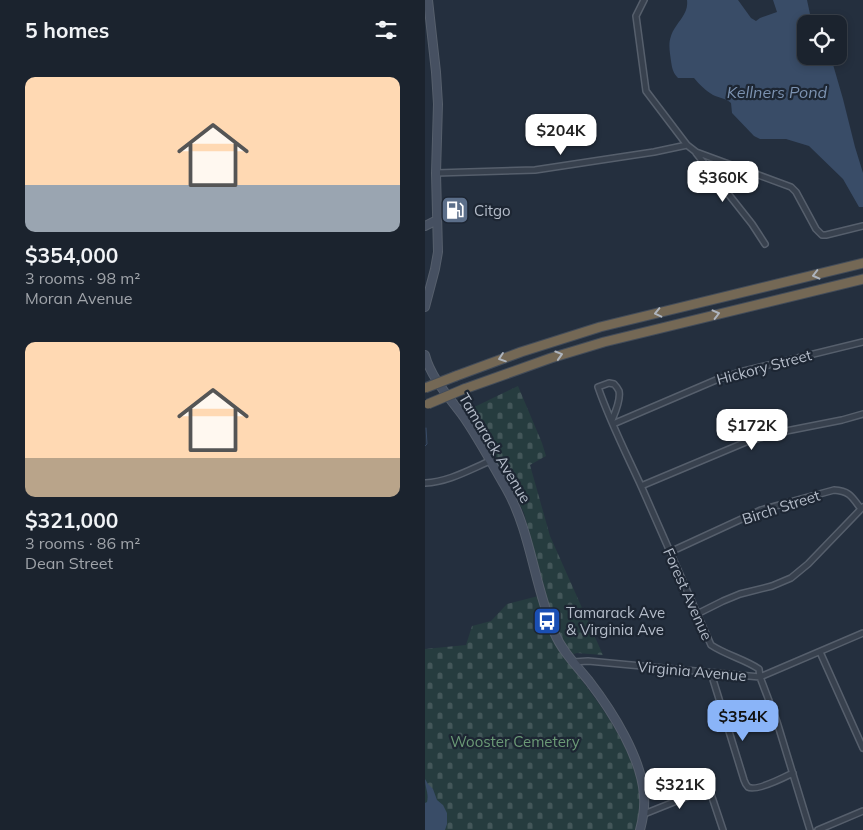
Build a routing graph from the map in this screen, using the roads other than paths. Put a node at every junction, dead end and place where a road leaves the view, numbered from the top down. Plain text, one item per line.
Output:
1 (428, 0) edge
2 (643, 0) edge
3 (428, 24) edge
4 (687, 145) junction
5 (696, 152) junction
6 (436, 173) junction
7 (437, 220) junction
8 (425, 226) edge
9 (863, 226) edge
10 (765, 244) dead end
11 (863, 263) edge
12 (863, 279) edge
13 (425, 307) edge
14 (863, 342) edge
15 (425, 355) edge
16 (425, 388) edge
17 (426, 405) edge
18 (863, 414) edge
19 (612, 422) junction
20 (490, 460) junction
21 (425, 483) edge
22 (641, 486) junction
23 (862, 508) edge
24 (669, 552) junction
25 (697, 614) junction
26 (863, 633) edge
27 (821, 652) junction
28 (573, 662) junction
29 (711, 673) junction
30 (761, 677) junction
31 (863, 748) edge
32 (793, 773) junction
33 (863, 810) edge
34 (644, 814) junction
35 (640, 830) edge
36 (723, 830) edge
37 (810, 830) edge
38 (818, 830) edge

1 - 3 street
2 - 4 street
3 - 6 street
4 - 5 street
4 - 6 street
5 - 9 street
5 - 10 street
6 - 7 street
7 - 8 street
7 - 13 street
11 -> 16 highway, bridge
17 -> 12 highway, bridge
14 - 19 street, Hickory Street
15 - 20 street, Tamarack Avenue
18 - 22 street
19 - 19 street, Forest Avenue
19 - 22 street, Forest Avenue
20 - 21 street
20 - 28 street, Tamarack Avenue
22 - 24 street, Forest Avenue
23 - 24 street, Birch Street
23 - 25 street
24 - 25 street, Forest Avenue
25 - 30 street, Forest Avenue
26 - 27 street, Virginia Avenue
27 - 30 street, Virginia Avenue
27 - 31 street
28 - 29 street, Virginia Avenue
28 - 34 street, Tamarack Avenue
29 - 30 street, Virginia Avenue
29 - 32 street
30 - 32 street, Forest Avenue
32 - 37 street, Forest Avenue
33 - 38 street
34 - 35 street, Tamarack Avenue
34 - 36 street

